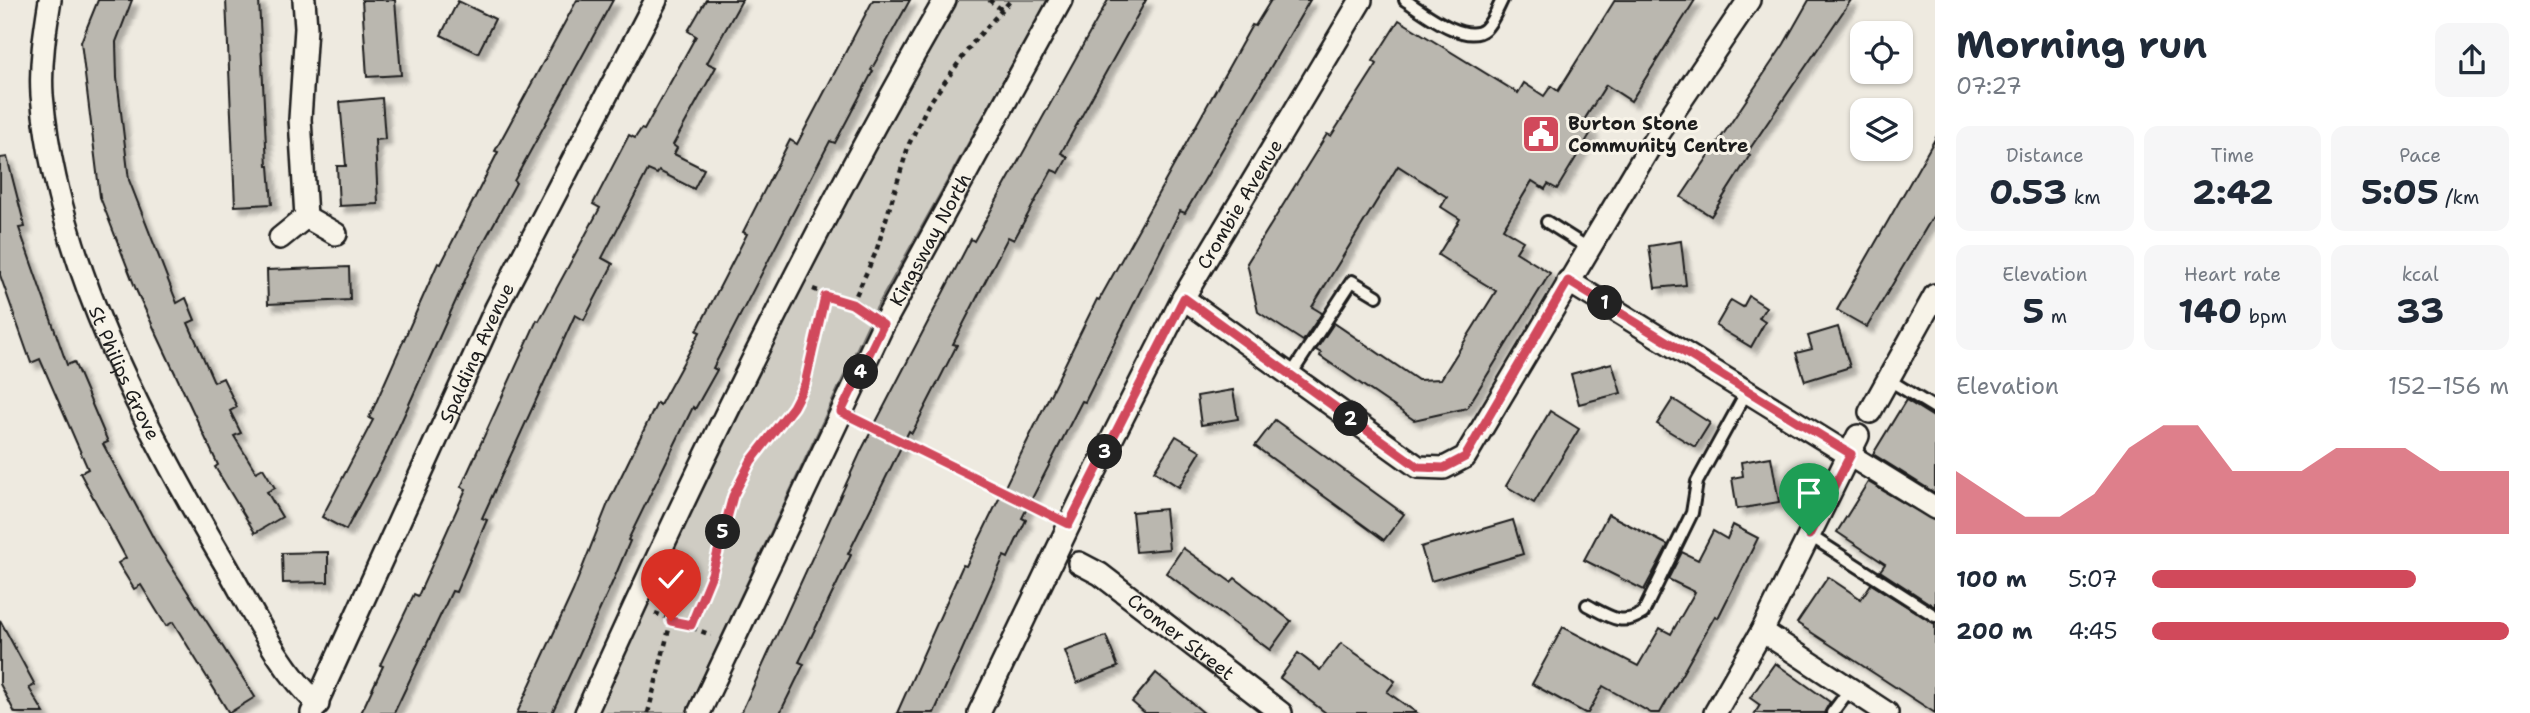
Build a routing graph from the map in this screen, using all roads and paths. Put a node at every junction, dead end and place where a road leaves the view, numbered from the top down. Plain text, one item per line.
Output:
1 (50, 0) edge
2 (304, 0) edge
3 (656, 0) edge
4 (945, 0) edge
5 (989, 0) edge
6 (1012, 0) edge
7 (1061, 0) edge
8 (1361, 0) edge
9 (1405, 0) edge
10 (1502, 0) edge
11 (1749, 0) edge
12 (1002, 10) junction
13 (306, 217) junction
14 (1547, 222) dead end
15 (336, 234) dead end
16 (280, 238) dead end
17 (1588, 248) junction
18 (794, 277) junction
19 (1568, 281) junction
20 (1935, 295) edge
21 (825, 296) junction
22 (1377, 296) dead end
23 (1184, 298) junction
24 (852, 304) junction
25 (883, 325) junction
26 (1290, 376) junction
27 (1889, 380) junction
28 (1747, 391) junction
29 (1935, 408) edge
30 (841, 412) junction
31 (1870, 412) dead end
32 (1854, 445) junction
33 (1935, 508) edge
34 (1069, 524) junction
35 (1809, 535) junction
36 (1079, 563) dead end
37 (636, 603) junction
38 (1587, 605) dead end
39 (1935, 616) edge
40 (671, 621) junction
41 (691, 625) junction
42 (1762, 632) junction
43 (730, 643) junction
44 (1850, 689) junction
45 (315, 708) edge
46 (1723, 710) edge
47 (586, 713) edge
48 (648, 713) edge
49 (699, 713) edge
50 (979, 713) edge
51 (1281, 713) edge
52 (1832, 713) edge
53 (1887, 713) edge

1 - 45 street, St Philips Grove
2 - 13 street
3 - 45 street, Spalding Avenue
4 - 18 street
5 - 12 path
6 - 12 path
7 - 25 street, Kingsway North
8 - 23 street, Crombie Avenue
9 - 10 lane
11 - 17 street
12 - 24 path
13 - 15 street
13 - 16 street
14 - 17 lane
17 - 19 street
18 - 21 path
18 - 37 street
19 - 26 street
19 - 28 street
20 - 27 street
21 - 24 path
21 - 41 path
22 - 26 lane
23 - 26 street
23 - 34 street, Crombie Avenue
24 - 25 path
25 - 30 street, Kingsway North
27 - 29 lane
27 - 31 street
28 - 32 street
28 - 38 lane
30 - 34 path
30 - 43 street, Kingsway North
32 - 33 street
32 - 35 street
34 - 50 street, Crombie Avenue
35 - 39 lane
35 - 42 street
36 - 51 street, Cromer Street
37 - 40 path
37 - 47 street
40 - 41 path
40 - 48 path
41 - 43 path
42 - 44 street
42 - 46 street
43 - 49 street, Kingsway North
44 - 52 lane
44 - 53 street

